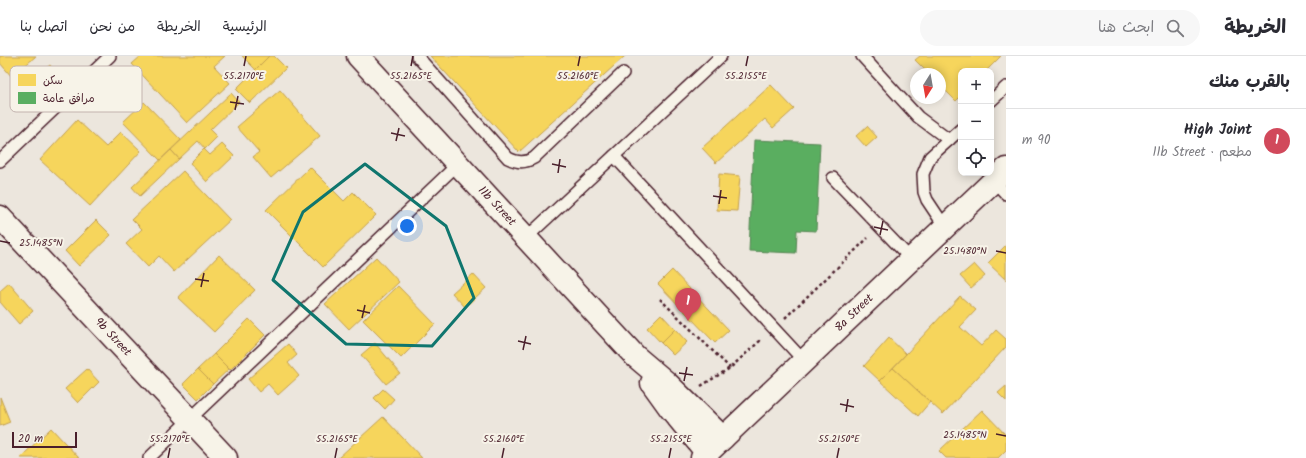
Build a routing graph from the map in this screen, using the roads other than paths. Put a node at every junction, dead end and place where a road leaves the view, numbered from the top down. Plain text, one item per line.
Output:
1 (110, 56) edge
2 (358, 56) edge
3 (417, 56) edge
4 (721, 56) edge
5 (862, 56) edge
6 (100, 66) edge
7 (623, 74) dead end
8 (1006, 87) edge
9 (994, 98) edge
10 (51, 112) edge
11 (958, 132) edge
12 (948, 140) junction
13 (614, 156) junction
14 (0, 161) edge
15 (458, 164) junction
16 (833, 178) dead end
17 (1002, 181) edge
18 (0, 217) edge
19 (945, 227) junction
20 (526, 238) junction
21 (911, 259) junction
22 (635, 356) junction
23 (804, 361) junction
24 (190, 419) junction
25 (723, 438) junction
26 (704, 455) edge
27 (149, 458) edge
28 (226, 458) edge

1 - 6 lane
2 - 15 street, 11b Street
3 - 7 lane
4 - 13 lane
5 - 12 lane
8 - 9 lane
10 - 14 lane
11 - 12 lane
12 - 19 lane
13 - 20 lane
13 - 23 lane
15 - 20 street, 11b Street
15 - 24 lane
16 - 21 lane
17 - 19 street, 8a Street
18 - 24 street, 9b Street
19 - 21 street, 8a Street
20 - 22 street, 11b Street
21 - 23 street, 8a Street
22 - 25 street, 11b Street
22 - 26 street, 11b Street
23 - 25 street, 8a Street
24 - 27 lane
24 - 28 street, 9b Street
25 - 26 street, 8a Street

